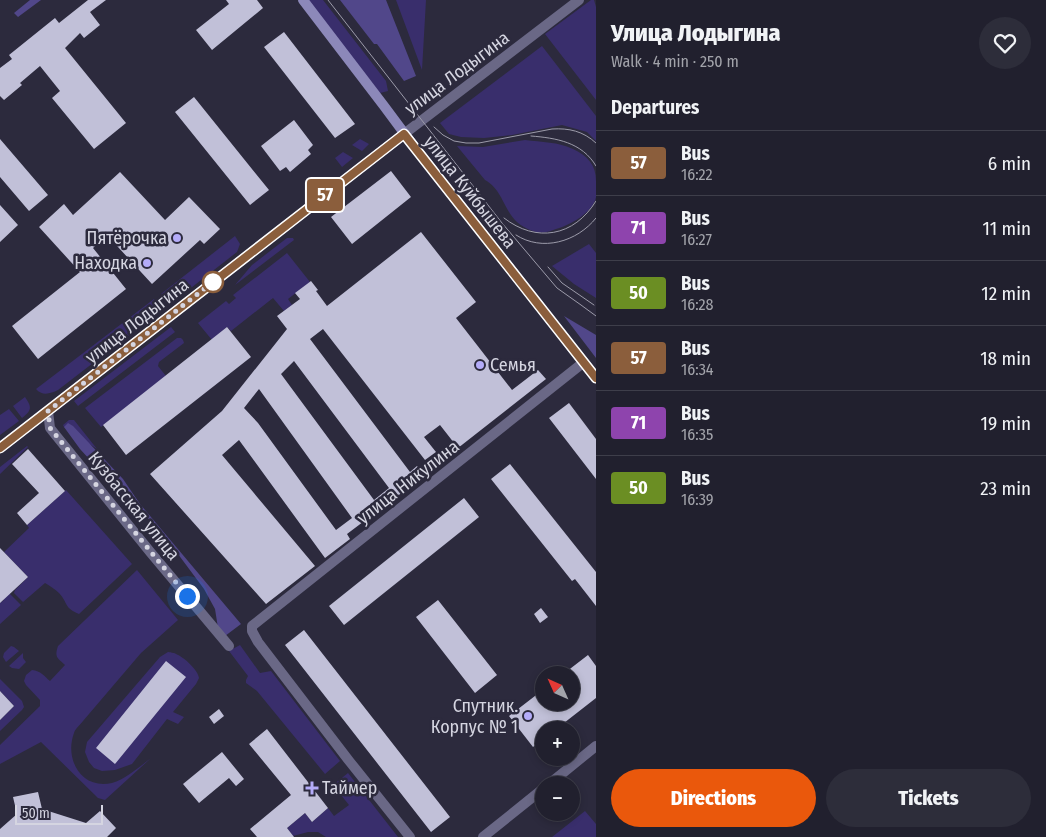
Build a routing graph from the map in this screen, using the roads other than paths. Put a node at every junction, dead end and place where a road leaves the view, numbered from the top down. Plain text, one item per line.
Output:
1 (303, 0) edge
2 (579, 0) edge
3 (404, 134) junction
4 (584, 362) junction
5 (596, 378) edge
6 (48, 411) junction
7 (0, 448) edge
8 (229, 646) dead end
9 (596, 746) edge
10 (559, 776) edge
11 (535, 795) edge
12 (410, 837) edge
13 (483, 837) edge

1 - 3 main road, улица Куйбышева
2 - 3 street, улица Лодыгина
3 - 4 main road, улица Куйбышева
3 - 6 main road, улица Лодыгина
4 - 5 main road, улица Куйбышева
4 - 12 street, улица Никулина
6 - 7 main road, улица Лодыгина
6 - 8 street, Кузбасская улица
9 - 10 street
11 - 13 street

